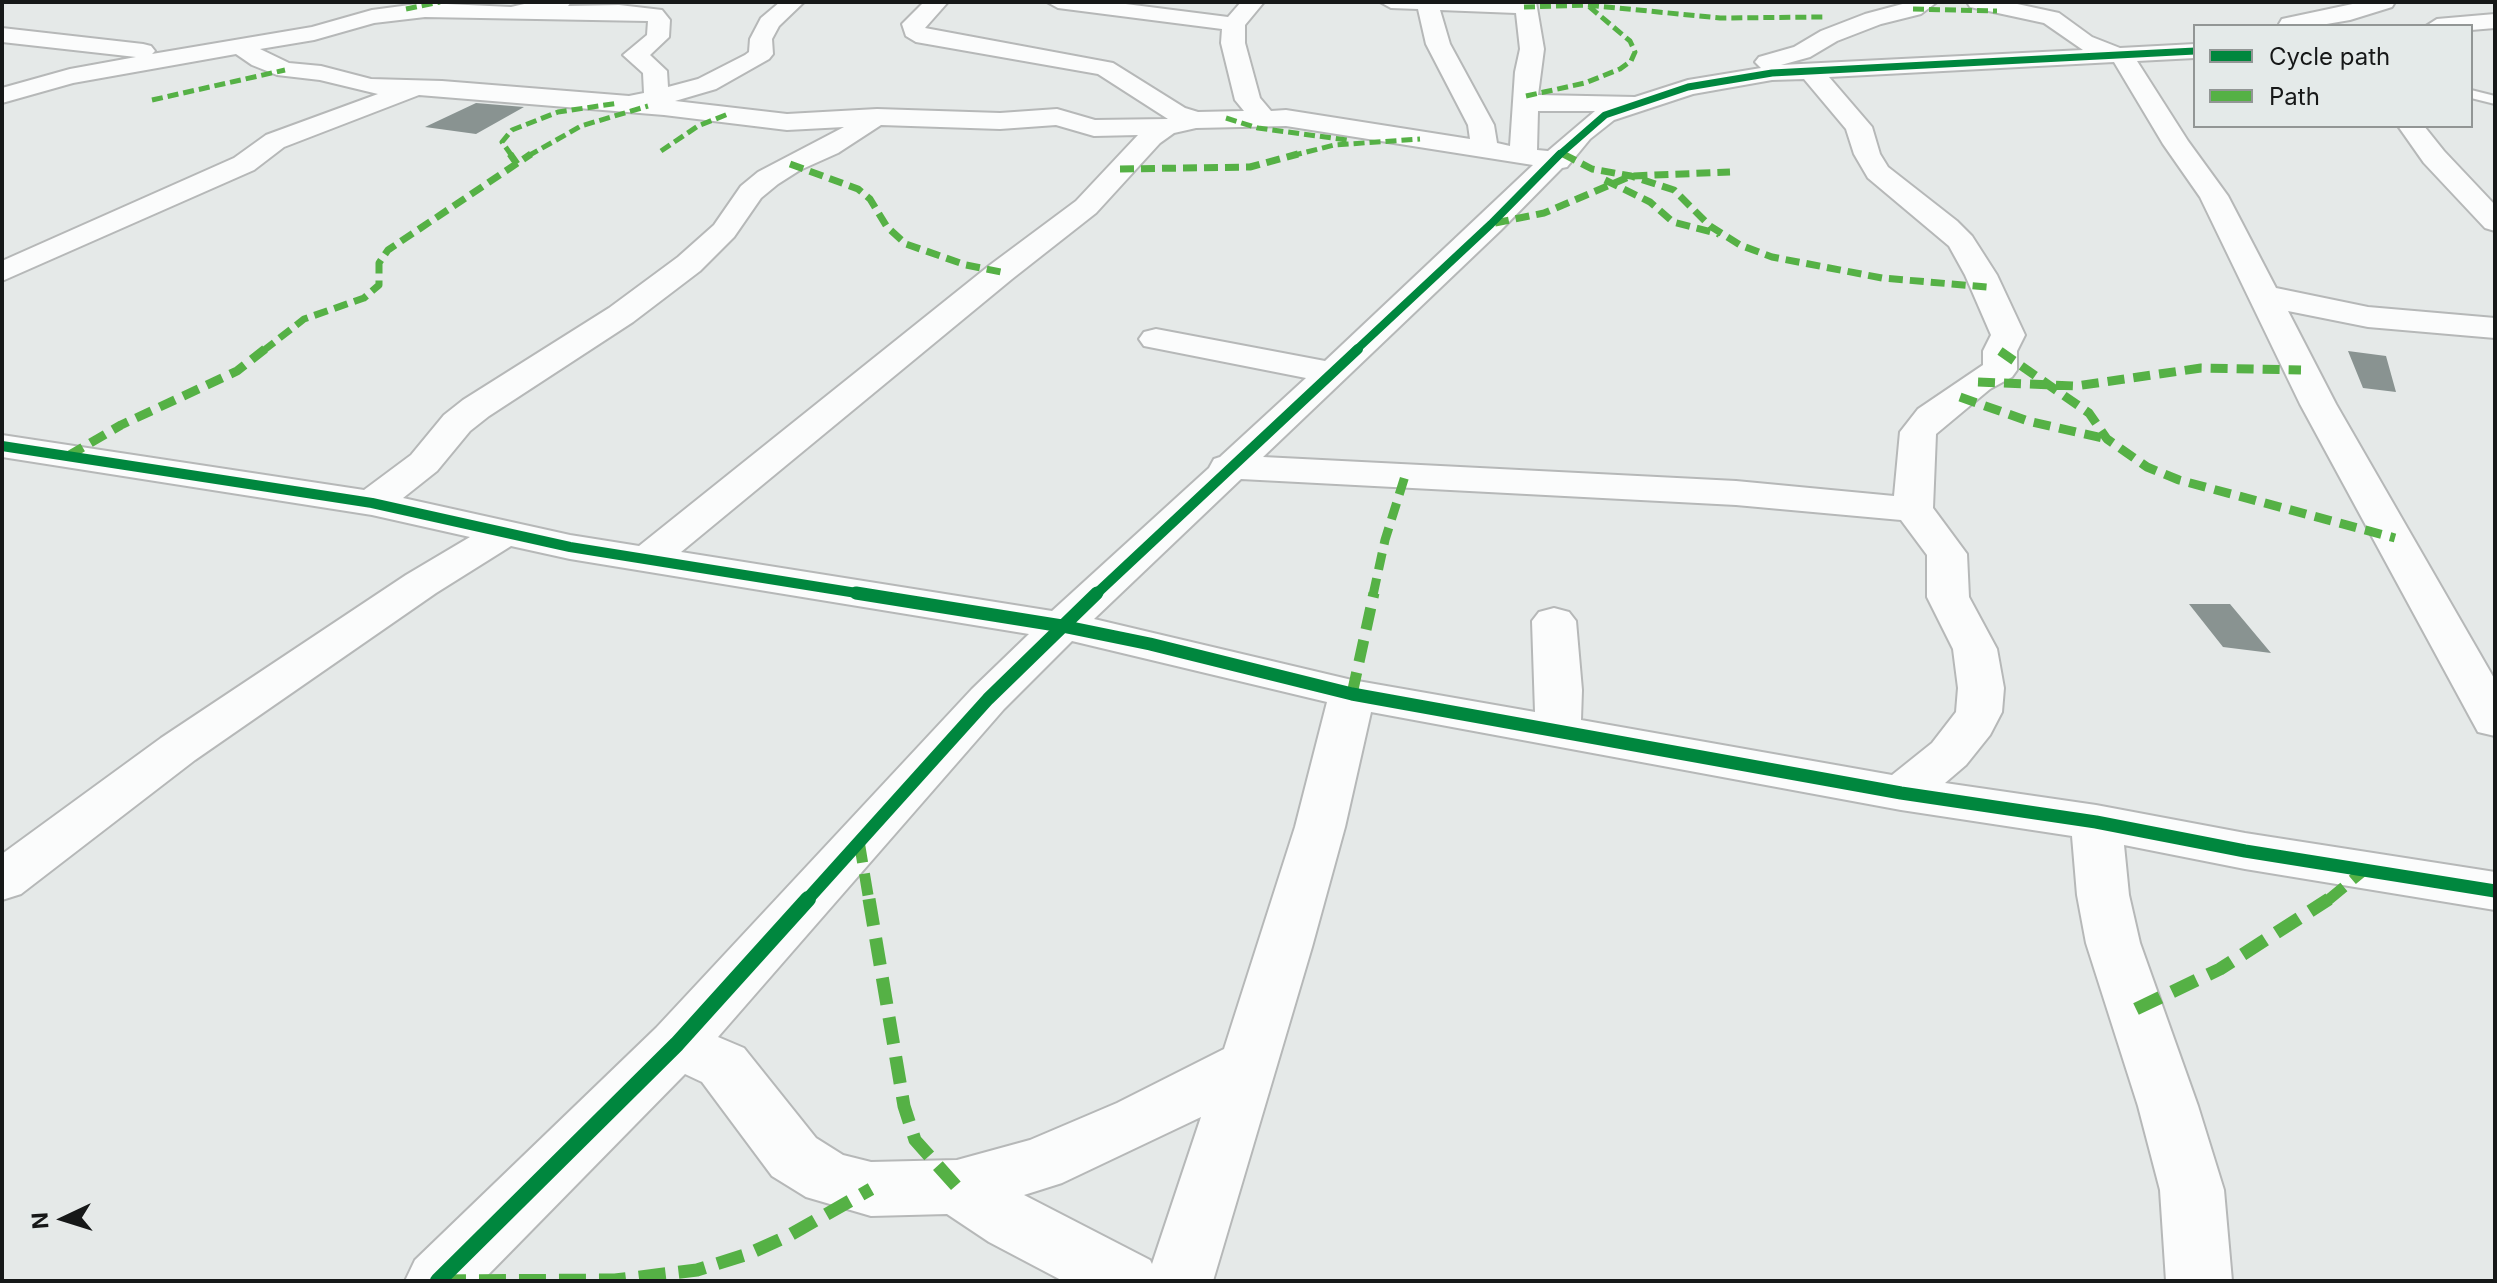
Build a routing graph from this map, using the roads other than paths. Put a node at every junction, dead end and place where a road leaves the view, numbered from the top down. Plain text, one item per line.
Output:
1 (560, 2) edge
2 (793, 2) edge
3 (937, 2) edge
4 (1058, 2) edge
5 (1253, 2) edge
6 (1391, 2) edge
7 (1823, 2) edge
8 (1926, 2) edge
9 (2279, 2) edge
10 (2384, 2) edge
11 (1427, 3) edge
12 (1984, 4) edge
13 (1525, 5) edge
14 (332, 6) dead end
15 (386, 6) edge
16 (425, 10) junction
17 (522, 13) junction
18 (2495, 21) edge
19 (1234, 24) junction
20 (2289, 24) edge
21 (2294, 24) edge
22 (2460, 24) edge
23 (2, 35) edge
24 (1829, 36) junction
25 (240, 46) junction
26 (2193, 51) edge
27 (198, 52) junction
28 (2123, 57) junction
29 (2004, 62) junction
30 (1809, 70) junction
31 (1454, 75) junction
32 (1737, 78) junction
33 (1485, 81) dead end
34 (416, 88) junction
35 (2473, 94) edge
36 (2, 96) edge
37 (1521, 96) junction
38 (2495, 100) edge
39 (642, 101) junction
40 (1633, 103) junction
41 (2495, 108) edge
42 (2476, 110) dead end
43 (1262, 116) junction
44 (1196, 120) junction
45 (866, 124) junction
46 (1165, 127) junction
47 (2418, 128) edge
48 (1485, 149) junction
49 (1540, 158) junction
50 (2495, 222) edge
51 (2, 246) edge
52 (45, 250) junction
53 (2, 272) edge
54 (2264, 295) junction
55 (2495, 328) edge
56 (1156, 339) dead end
57 (1333, 373) junction
58 (2, 446) edge
59 (1227, 467) junction
60 (372, 503) junction
61 (1913, 509) junction
62 (506, 532) junction
63 (649, 558) junction
64 (1554, 621) dead end
65 (1062, 626) junction
66 (1352, 694) junction
67 (2495, 721) edge
68 (1557, 730) junction
69 (1901, 793) junction
70 (2096, 822) junction
71 (2, 881) edge
72 (2495, 891) edge
73 (677, 1044) junction
74 (1248, 1064) junction
75 (957, 1187) junction
76 (438, 1281) edge
77 (1127, 1281) edge
78 (1180, 1281) edge
79 (2199, 1281) edge

1 - 17 street
2 - 39 street
3 - 44 street
4 - 19 street
5 - 19 street
6 - 11 street
7 - 24 street
8 - 24 street
9 - 20 street
10 - 21 street
11 - 13 street
11 - 31 street
12 - 28 street
12 - 29 street
13 - 37 street
14 - 15 street
15 - 16 street
16 - 17 street
16 - 25 street
17 - 39 street
18 - 22 street
19 - 43 street
23 - 27 street
24 - 32 street
25 - 27 street
25 - 34 street
26 - 28 street
27 - 36 street
28 - 29 street
28 - 54 street
29 - 30 street
30 - 32 street
30 - 61 street
31 - 33 street
31 - 48 street
32 - 40 street
34 - 39 street
34 - 52 street
35 - 38 lane
37 - 40 street
37 - 49 street
39 - 45 street
40 - 49 street
41 - 42 lane
43 - 44 street
43 - 48 street
44 - 46 street
45 - 46 street
45 - 60 street
46 - 63 street
47 - 50 street
48 - 49 street
49 - 57 street
51 - 52 street
52 - 53 street
54 - 55 street
54 - 67 street
56 - 57 street
57 - 59 street
58 - 60 street
59 - 61 street
59 - 65 street
60 - 62 street
61 - 69 street
62 - 63 street
62 - 71 street
63 - 65 street
64 - 68 street
65 - 66 street
65 - 73 street
66 - 68 street
66 - 74 street
68 - 69 street
69 - 70 street
70 - 72 street
70 - 79 street
73 - 75 street
73 - 76 street
74 - 75 street
74 - 78 street
75 - 77 street

